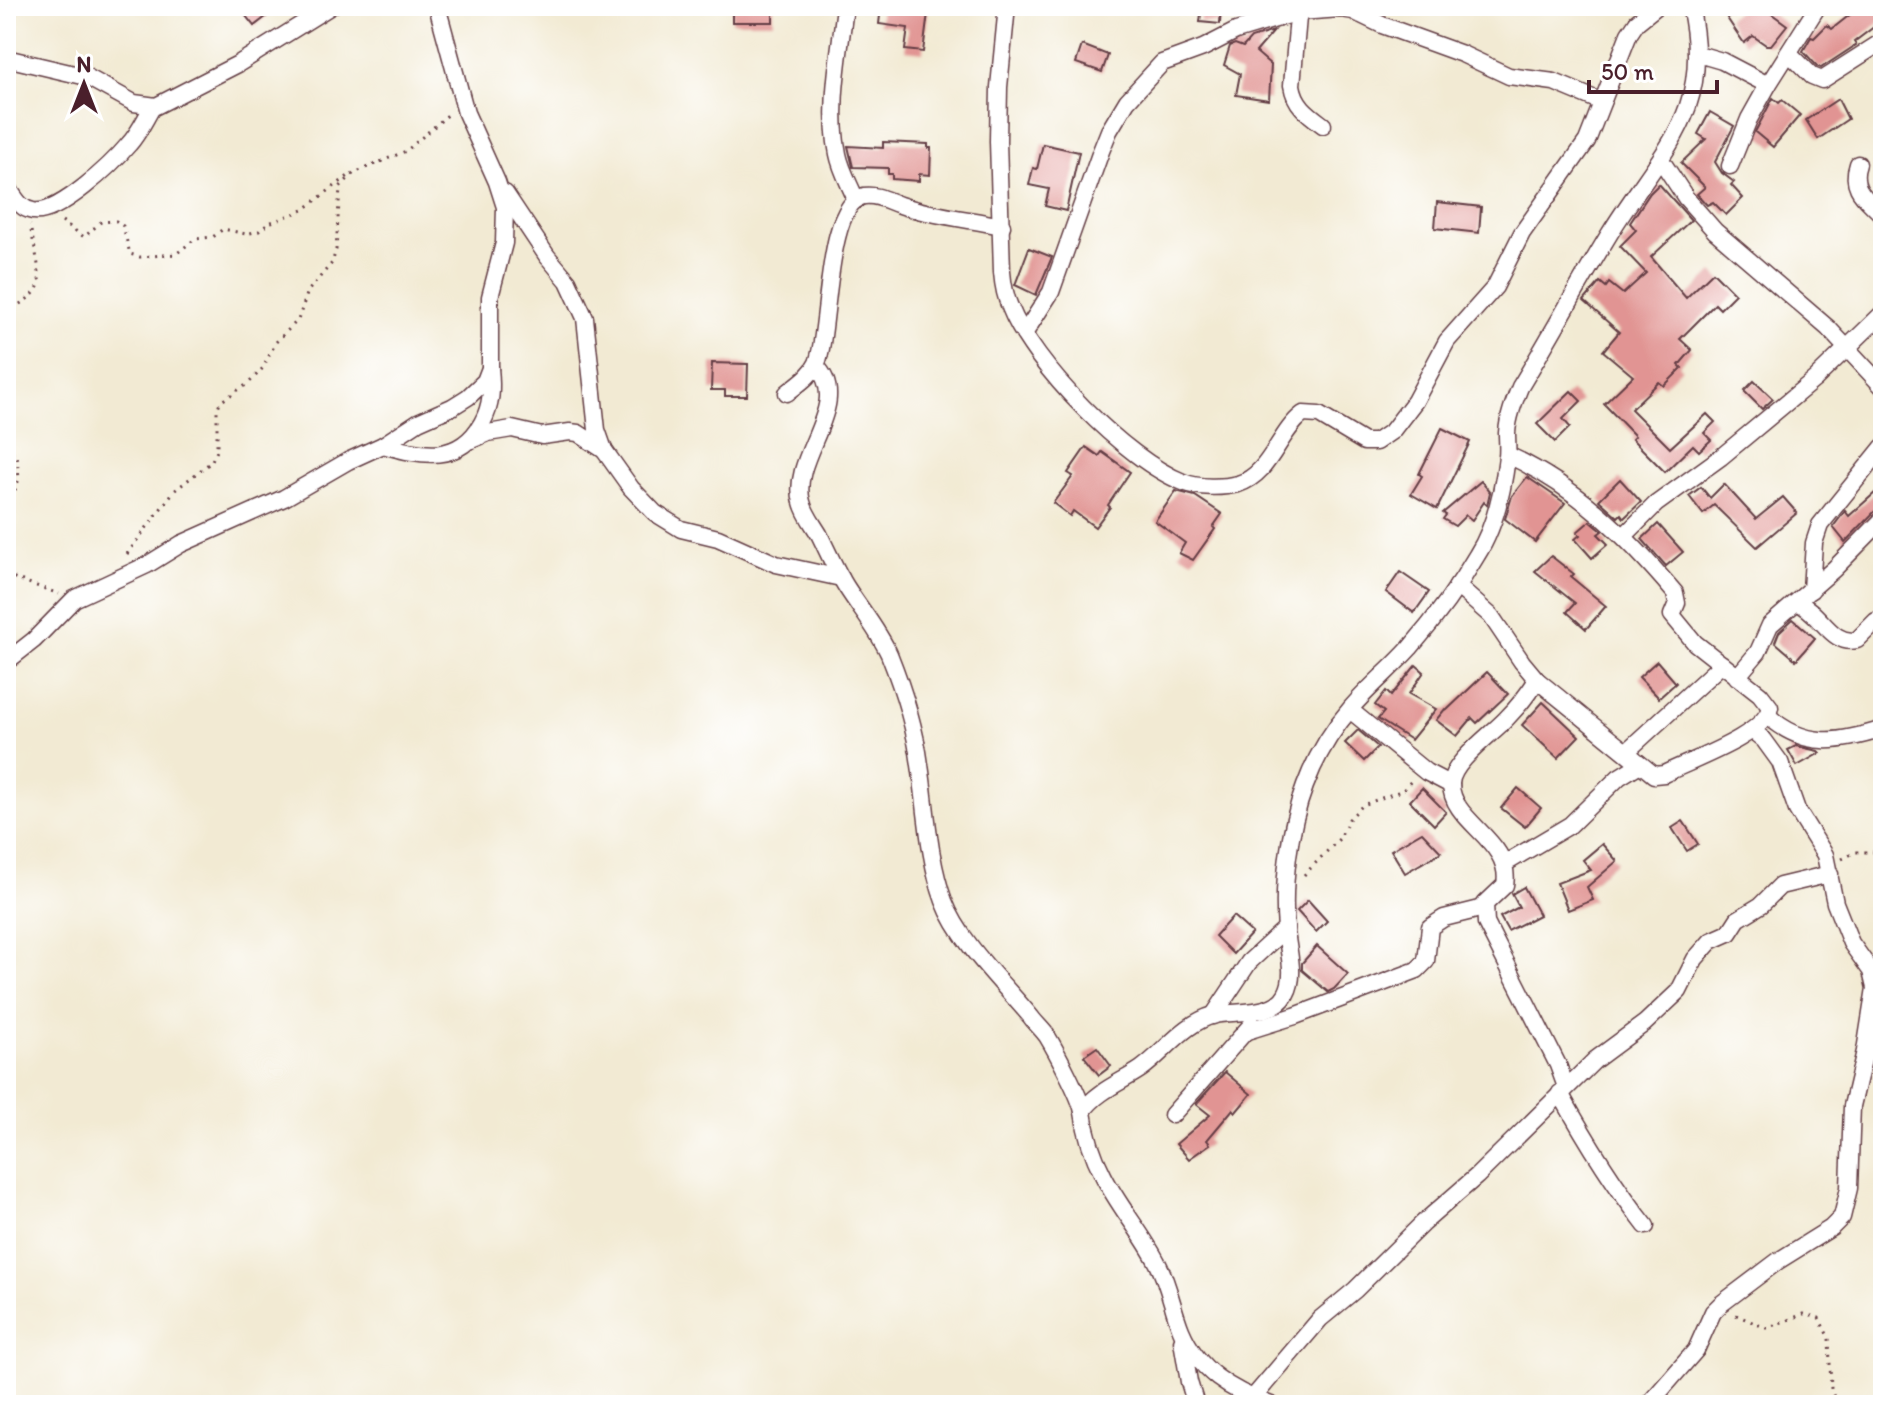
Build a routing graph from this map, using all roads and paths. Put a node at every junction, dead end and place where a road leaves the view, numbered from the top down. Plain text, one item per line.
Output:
1 (331, 6) edge
2 (437, 6) edge
3 (845, 6) edge
4 (1007, 6) edge
5 (1657, 6) edge
6 (1690, 6) edge
7 (1818, 6) edge
8 (1299, 9) edge
9 (1883, 41) edge
10 (1789, 53) junction
11 (1698, 54) junction
12 (6, 58) edge
13 (1768, 85) junction
14 (462, 102) junction
15 (1602, 102) junction
16 (153, 106) junction
17 (1323, 125) dead end
18 (1661, 160) junction
19 (1858, 164) dead end
20 (1730, 166) dead end
21 (354, 173) junction
22 (497, 182) junction
23 (6, 185) edge
24 (856, 200) junction
25 (27, 209) junction
26 (47, 211) junction
27 (1883, 216) edge
28 (1002, 226) junction
29 (6, 312) edge
30 (1883, 313) edge
31 (1024, 334) junction
32 (1845, 348) junction
33 (816, 366) junction
34 (490, 368) junction
35 (1883, 387) edge
36 (787, 393) dead end
37 (471, 440) junction
38 (383, 445) junction
39 (6, 446) edge
40 (1883, 447) edge
41 (604, 450) junction
42 (1508, 455) junction
43 (6, 515) edge
44 (1883, 519) edge
45 (1624, 536) junction
46 (6, 575) edge
47 (841, 578) junction
48 (113, 579) junction
49 (1457, 586) junction
50 (1811, 590) junction
51 (74, 599) junction
52 (1797, 602) junction
53 (1883, 618) edge
54 (6, 662) edge
55 (1722, 664) junction
56 (1737, 677) junction
57 (1537, 680) junction
58 (1350, 710) junction
59 (1768, 716) junction
60 (1883, 729) edge
61 (1753, 731) junction
62 (1627, 751) junction
63 (1640, 764) junction
64 (1421, 768) junction
65 (1451, 785) junction
66 (1883, 852) edge
67 (1504, 864) junction
68 (1830, 871) junction
69 (1287, 891) junction
70 (1484, 908) junction
71 (1286, 928) junction
72 (1262, 1009) junction
73 (1213, 1016) junction
74 (1247, 1031) junction
75 (1563, 1090) junction
76 (1083, 1111) junction
77 (1172, 1115) dead end
78 (1646, 1226) dead end
79 (1717, 1308) junction
80 (1181, 1330) junction
81 (1252, 1399) junction
82 (1196, 1405) edge
83 (1271, 1405) edge
84 (1648, 1405) edge
85 (1842, 1405) edge

1 - 16 street
2 - 14 street
3 - 24 street
4 - 28 street
5 - 15 street
6 - 11 street
7 - 10 street
8 - 15 street
8 - 17 street
8 - 31 street
9 - 10 street
10 - 13 street
11 - 13 street
11 - 18 street
12 - 16 street
13 - 20 street
14 - 21 path
14 - 22 street
15 - 31 street
16 - 26 street
18 - 32 street
18 - 42 street
19 - 27 street
21 - 26 path
21 - 48 path
22 - 34 street
22 - 41 street
23 - 25 street
24 - 28 street
24 - 33 street
25 - 26 street
25 - 29 path
28 - 31 street
30 - 32 street
32 - 35 street
32 - 45 street
33 - 36 street
33 - 47 street
34 - 37 street
34 - 38 street
37 - 38 street
37 - 41 street
38 - 48 street
39 - 43 path
40 - 50 street
41 - 47 street
42 - 45 street
42 - 49 street
44 - 50 street
45 - 55 street
46 - 51 path
47 - 76 street
48 - 51 street
49 - 57 street
49 - 58 street
50 - 52 street
51 - 54 street
52 - 53 street
52 - 56 street
55 - 56 street
55 - 62 street
56 - 59 street
57 - 62 street
57 - 65 street
58 - 64 street
58 - 69 street
59 - 60 street
59 - 61 street
61 - 63 street
61 - 68 street
62 - 63 street
63 - 67 street
64 - 65 street
64 - 69 path
65 - 67 street
66 - 68 path
67 - 70 street
68 - 75 street
68 - 79 street
69 - 71 street
70 - 74 street
70 - 75 street
71 - 72 street
71 - 73 street
72 - 73 street
72 - 74 street
73 - 76 street
74 - 77 street
75 - 78 street
75 - 81 street
76 - 80 street
79 - 84 street
79 - 85 path
80 - 81 street
80 - 82 street
81 - 83 street

